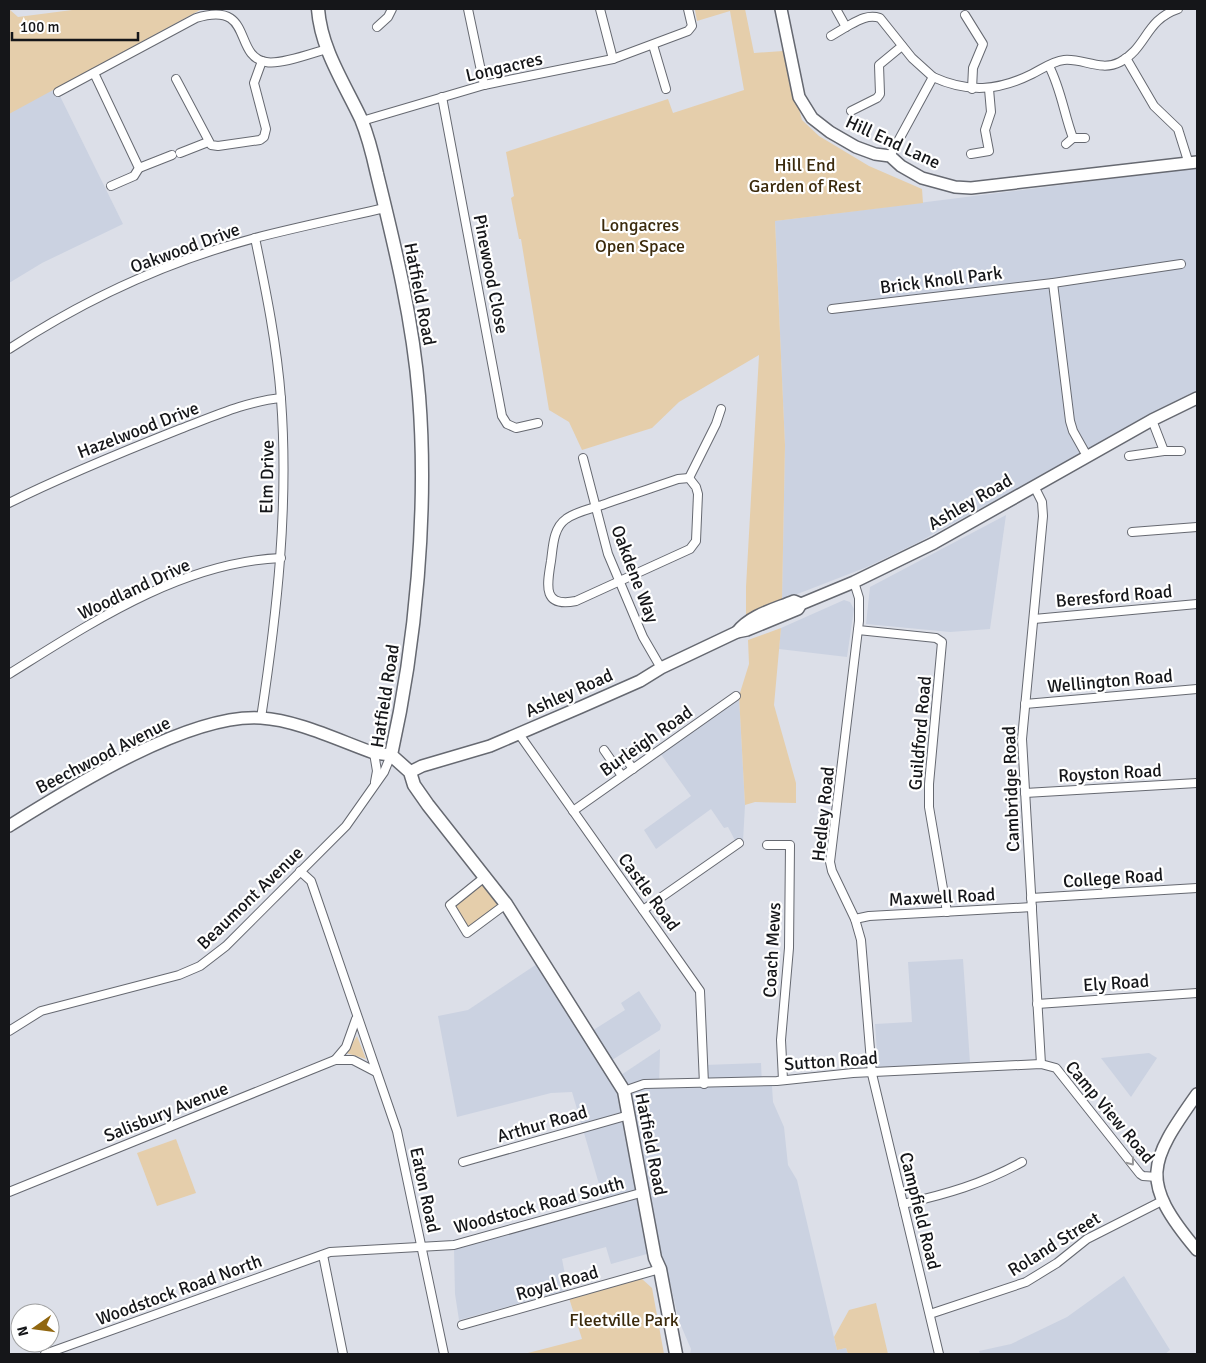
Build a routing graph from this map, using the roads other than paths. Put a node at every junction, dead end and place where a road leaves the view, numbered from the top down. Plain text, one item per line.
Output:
1 (318, 9) edge
2 (392, 9) edge
3 (468, 9) edge
4 (600, 9) edge
5 (688, 9) edge
6 (781, 9) edge
7 (836, 9) edge
8 (1178, 9) edge
9 (1164, 11) edge
10 (965, 15) dead end
11 (377, 27) dead end
12 (846, 27) junction
13 (831, 36) dead end
14 (653, 45) junction
15 (902, 46) junction
16 (327, 49) junction
17 (1126, 58) junction
18 (613, 59) junction
19 (262, 61) junction
20 (1049, 66) junction
21 (94, 73) junction
22 (933, 77) junction
23 (176, 79) dead end
24 (484, 85) junction
25 (666, 89) dead end
26 (972, 89) junction
27 (989, 89) junction
28 (58, 92) dead end
29 (442, 98) junction
30 (851, 111) dead end
31 (362, 122) junction
32 (1074, 138) junction
33 (1084, 138) dead end
34 (208, 142) junction
35 (1066, 144) dead end
36 (971, 154) dead end
37 (890, 156) junction
38 (1193, 163) edge
39 (139, 168) junction
40 (111, 186) dead end
41 (385, 208) junction
42 (255, 238) junction
43 (1181, 264) dead end
44 (1053, 283) junction
45 (832, 310) dead end
46 (9, 349) edge
47 (281, 398) junction
48 (1197, 398) edge
49 (721, 409) dead end
50 (1152, 420) junction
51 (538, 423) dead end
52 (1164, 451) junction
53 (1181, 451) dead end
54 (1087, 456) junction
55 (1129, 456) dead end
56 (583, 458) dead end
57 (689, 478) junction
58 (1034, 486) junction
59 (9, 502) edge
60 (595, 507) junction
61 (1197, 527) edge
62 (1132, 532) dead end
63 (281, 558) junction
64 (619, 582) junction
65 (854, 582) junction
66 (1197, 604) edge
67 (1034, 619) junction
68 (858, 630) junction
69 (661, 668) junction
70 (9, 674) edge
71 (1197, 689) edge
72 (736, 696) dead end
73 (1025, 704) junction
74 (262, 718) junction
75 (519, 734) junction
76 (604, 750) dead end
77 (374, 753) junction
78 (628, 753) dead end
79 (390, 755) junction
80 (633, 769) junction
81 (410, 772) junction
82 (622, 776) junction
83 (1197, 783) edge
84 (373, 786) junction
85 (1025, 793) junction
86 (573, 811) junction
87 (9, 826) edge
88 (739, 843) dead end
89 (767, 844) dead end
90 (300, 871) junction
91 (486, 876) junction
92 (1197, 888) edge
93 (1031, 903) junction
94 (506, 904) junction
95 (643, 910) junction
96 (947, 912) junction
97 (855, 919) junction
98 (1197, 993) edge
99 (1037, 1004) junction
100 (356, 1018) junction
101 (9, 1030) edge
102 (335, 1060) junction
103 (1041, 1064) junction
104 (376, 1072) junction
105 (872, 1074) junction
106 (783, 1080) junction
107 (704, 1084) junction
108 (624, 1091) junction
109 (1197, 1094) edge
110 (629, 1115) junction
111 (463, 1162) dead end
112 (1022, 1162) dead end
113 (1157, 1177) junction
114 (9, 1192) edge
115 (644, 1192) junction
116 (1162, 1201) junction
117 (903, 1204) junction
118 (421, 1247) junction
119 (1197, 1250) edge
120 (323, 1255) junction
121 (660, 1269) junction
122 (930, 1314) junction
123 (462, 1325) dead end
124 (45, 1354) edge
125 (342, 1354) edge
126 (444, 1354) edge
127 (676, 1354) edge
128 (939, 1354) edge

1 - 16 main road, Hatfield Road
2 - 11 street
3 - 24 street
4 - 18 street
5 - 14 street, Longacres
6 - 37 street, Hill End Lane
7 - 12 street
8 - 9 street
9 - 17 street
10 - 26 street
12 - 13 street
12 - 15 street
14 - 18 street, Longacres
14 - 25 street
15 - 22 street
15 - 30 street
16 - 19 street
16 - 31 main road, Hatfield Road
17 - 20 street
17 - 38 street
18 - 24 street, Longacres
19 - 21 street
19 - 34 street
20 - 27 street
20 - 32 street
21 - 28 street
21 - 39 street
22 - 26 street
22 - 37 street
23 - 34 street
24 - 29 street, Longacres
26 - 27 street
27 - 36 street
29 - 31 street, Longacres
29 - 51 street, Pinewood Close
31 - 41 main road, Hatfield Road
32 - 33 street
32 - 35 street
34 - 39 street
37 - 38 street, Hill End Lane
39 - 40 street
41 - 42 street, Oakwood Drive
41 - 79 main road, Hatfield Road
42 - 46 street, Oakwood Drive
42 - 47 street, Elm Drive
43 - 44 street, Brick Knoll Park
44 - 45 street, Brick Knoll Park
44 - 54 street
47 - 59 street, Hazelwood Drive
47 - 63 street, Elm Drive
48 - 50 street, Ashley Road
49 - 57 street
50 - 52 street
50 - 54 street, Ashley Road
52 - 53 street
52 - 55 street
54 - 58 street, Ashley Road
56 - 60 street, Oakdene Way
57 - 60 street
57 - 64 street
58 - 65 street, Ashley Road
58 - 67 street, Cambridge Road
60 - 64 street, Oakdene Way
60 - 64 street
61 - 62 street
63 - 70 street, Woodland Drive
63 - 74 street, Elm Drive
64 - 69 street, Oakdene Way
65 - 68 street, Hedley Road
65 - 69 street, Ashley Road
66 - 67 street, Beresford Road
67 - 73 street, Cambridge Road
68 - 96 street, Guildford Road
68 - 97 street, Hedley Road
69 - 75 street, Ashley Road
71 - 73 street, Wellington Road
72 - 80 street, Burleigh Road
73 - 85 street, Cambridge Road
74 - 77 street, Beechwood Avenue
74 - 87 street, Beechwood Avenue
75 - 81 street, Ashley Road
75 - 86 street, Castle Road
76 - 82 street
77 - 79 street, Beechwood Avenue
77 - 84 street, Beaumont Avenue
78 - 80 street
79 - 81 main road, Hatfield Road
79 - 84 street, Beaumont Avenue
80 - 82 street, Burleigh Road
81 - 91 main road, Hatfield Road
82 - 86 street, Burleigh Road
83 - 85 street, Royston Road
84 - 90 street, Beaumont Avenue
85 - 93 street, Cambridge Road
86 - 95 street, Castle Road
88 - 95 street
89 - 106 street, Coach Mews
90 - 100 street
90 - 101 street, Beaumont Avenue
91 - 94 main road, Hatfield Road
91 - 94 street
92 - 93 street, College Road
93 - 96 street, Maxwell Road
93 - 99 street, Cambridge Road
94 - 108 main road, Hatfield Road
95 - 107 street, Castle Road
96 - 97 street, Maxwell Road
97 - 105 street, Hedley Road
98 - 99 street, Ely Road
99 - 103 street, Cambridge Road
100 - 102 street
100 - 104 street
102 - 104 street, Salisbury Avenue
102 - 114 street, Salisbury Avenue
103 - 105 street, Sutton Road
103 -> 113 street, Camp View Road
104 - 118 street, Eaton Road
105 - 106 street, Sutton Road
105 - 117 street, Campfield Road
106 - 107 street, Sutton Road
107 - 108 street, Sutton Road
108 - 110 main road, Hatfield Road
109 - 113 street
110 - 111 street, Arthur Road
110 - 115 main road, Hatfield Road
112 - 117 street
113 - 116 street
115 - 118 street, Woodstock Road South
115 - 121 main road, Hatfield Road
116 - 119 street
116 - 122 street, Roland Street
117 - 122 street, Campfield Road
118 - 120 street, Woodstock Road South
118 - 126 street, Eaton Road
120 - 124 street, Woodstock Road North
120 - 125 street
121 - 123 street, Royal Road
121 - 127 main road, Hatfield Road
122 - 128 street, Campfield Road

